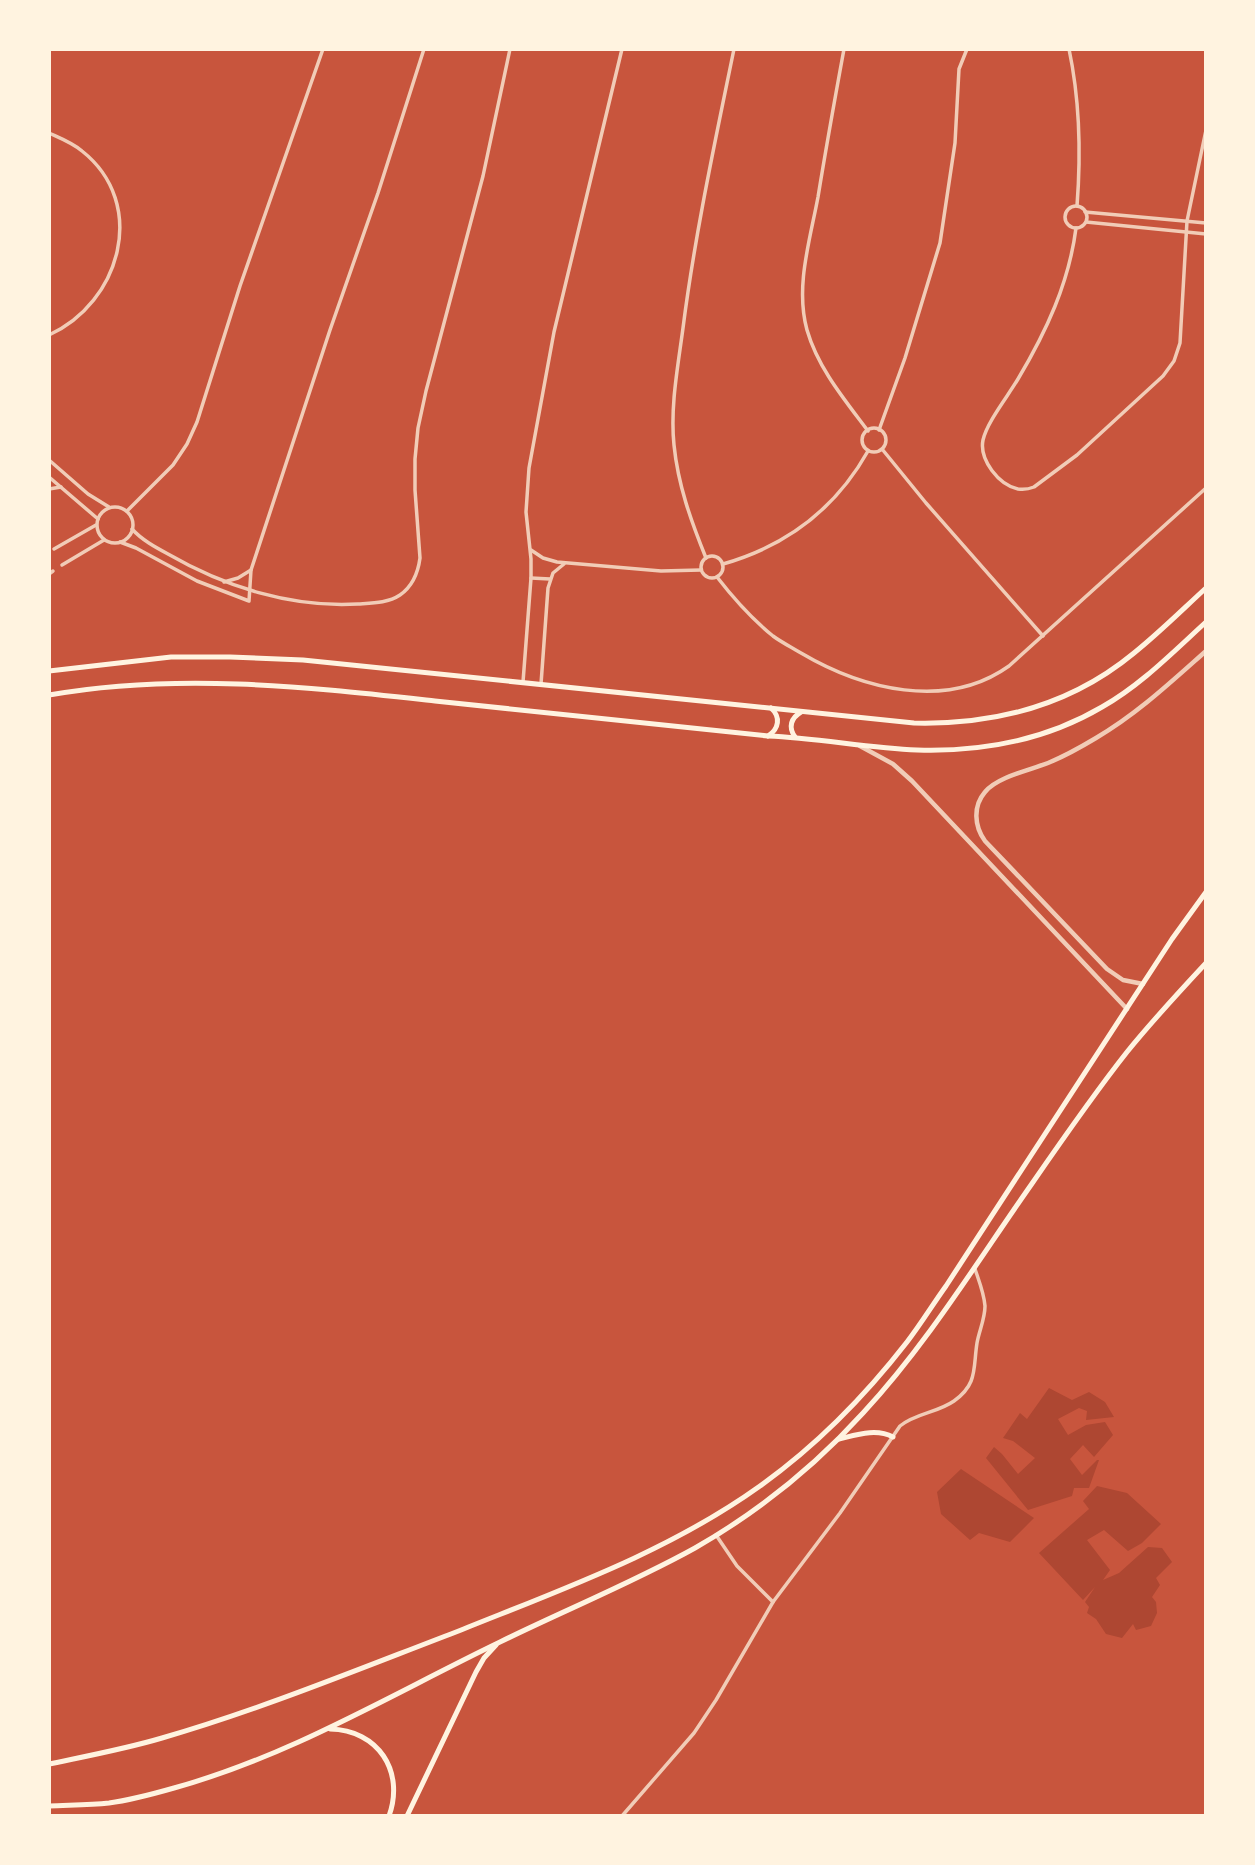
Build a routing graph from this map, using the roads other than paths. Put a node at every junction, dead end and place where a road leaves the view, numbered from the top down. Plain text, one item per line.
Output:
1 (323, 49) edge
2 (424, 49) edge
3 (510, 49) edge
4 (622, 49) edge
5 (734, 49) edge
6 (844, 49) edge
7 (967, 49) edge
8 (1069, 49) edge
9 (1206, 130) edge
10 (49, 133) edge
11 (1077, 206) junction
12 (1086, 212) junction
13 (1187, 220) junction
14 (1086, 222) junction
15 (1206, 223) edge
16 (1076, 228) junction
17 (1186, 232) junction
18 (1206, 234) edge
19 (49, 335) edge
20 (868, 430) junction
21 (879, 430) junction
22 (882, 449) junction
23 (868, 451) junction
24 (49, 460) edge
25 (49, 477) edge
26 (61, 487) junction
27 (1206, 488) edge
28 (49, 489) edge
29 (109, 508) junction
30 (127, 511) junction
31 (98, 519) junction
32 (96, 525) junction
33 (132, 529) junction
34 (104, 540) junction
35 (120, 542) junction
36 (530, 548) junction
37 (54, 550) dead end
38 (706, 558) junction
39 (566, 563) junction
40 (723, 564) junction
41 (62, 565) dead end
42 (251, 570) junction
43 (701, 570) junction
44 (717, 577) junction
45 (531, 578) junction
46 (550, 579) junction
47 (225, 582) junction
48 (1206, 588) edge
49 (251, 591) junction
50 (1206, 622) edge
51 (1043, 636) junction
52 (1206, 651) edge
53 (49, 671) edge
54 (523, 682) junction
55 (541, 684) junction
56 (49, 695) edge
57 (771, 708) junction
58 (804, 711) junction
59 (768, 736) junction
60 (795, 737) junction
61 (859, 746) junction
62 (1206, 892) edge
63 (1206, 963) edge
64 (1144, 984) junction
65 (1128, 1009) junction
66 (974, 1268) junction
67 (893, 1437) junction
68 (839, 1439) junction
69 (716, 1535) junction
70 (773, 1602) junction
71 (499, 1642) junction
72 (330, 1729) junction
73 (49, 1764) edge
74 (49, 1807) edge
75 (389, 1816) edge
76 (407, 1816) edge
77 (622, 1816) edge

1 - 30 street
2 - 42 street
3 - 49 street
4 - 36 street
5 - 38 street
6 - 20 street
7 - 21 street
8 - 11 street
9 - 13 street
10 - 19 street
11 - 12 street
11 - 16 street
12 - 13 street
12 - 14 street
13 - 15 street
13 - 17 street
14 - 16 street
14 - 17 street
16 - 17 street
17 - 18 street
20 - 21 street
20 - 23 street
21 - 22 street
22 - 23 street
22 - 51 street
23 - 40 street
24 - 29 street
25 - 26 street
26 - 28 street
26 - 31 street
27 - 51 street
29 - 30 street
29 - 31 street
30 - 33 street
31 - 32 street
32 - 34 street
32 - 37 street
33 - 35 street
33 - 47 street
34 - 35 street
34 - 41 street
35 - 49 street
36 - 39 street
36 - 45 street
38 - 40 street
38 - 43 street
39 - 43 street
39 - 46 street
40 - 44 street
42 - 47 street
42 - 49 street
43 - 44 street
44 - 51 street
45 - 46 street
45 - 54 street
46 - 55 street
47 - 49 street
48 - 58 main road
50 - 61 main road
52 - 64 street
53 - 54 main road
54 - 55 main road
55 - 57 main road
56 - 59 main road
57 - 58 main road
57 - 59 main road
58 - 60 main road
59 - 60 main road
60 - 61 main road
61 - 65 street
62 - 64 main road
63 - 66 main road
64 - 65 main road
65 - 73 main road
66 - 67 street
66 - 68 main road
67 - 68 main road
67 - 70 street
68 - 69 main road
69 - 70 street
69 - 71 main road
70 - 77 street
71 - 72 main road
71 - 76 main road
72 - 74 main road
72 - 75 main road

